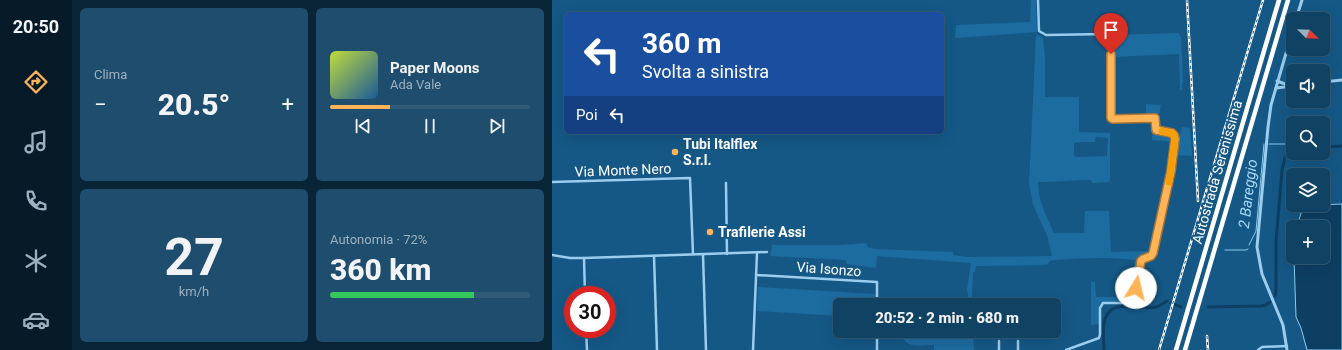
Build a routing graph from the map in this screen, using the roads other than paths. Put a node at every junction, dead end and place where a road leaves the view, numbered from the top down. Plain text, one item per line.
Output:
1 (1038, 0) edge
2 (1279, 0) edge
3 (1288, 0) edge
4 (1302, 0) edge
5 (1298, 12) edge
6 (1286, 53) edge
7 (1342, 80) edge
8 (1278, 81) junction
9 (1330, 81) edge
10 (1286, 84) edge
11 (1286, 87) edge
12 (1276, 88) junction
13 (552, 182) edge
14 (726, 183) dead end
15 (767, 252) dead end
16 (757, 253) junction
17 (693, 254) junction
18 (704, 254) junction
19 (728, 254) junction
20 (552, 255) edge
21 (654, 256) junction
22 (584, 258) junction
23 (756, 275) junction
24 (585, 286) edge
25 (877, 298) edge
26 (586, 338) edge
27 (877, 338) edge
28 (999, 341) dead end
29 (1018, 341) dead end
30 (1287, 348) edge
31 (587, 350) edge
32 (657, 350) edge
33 (706, 350) edge
34 (753, 350) edge
35 (877, 350) edge
36 (999, 350) edge
37 (1018, 350) edge
38 (1066, 350) edge
39 (1176, 350) edge
40 (1185, 350) edge
41 (1258, 350) edge

1 - 38 street
2 - 39 highway, Autostrada Serenissima
3 - 40 highway, Autostrada Serenissima
4 - 5 street
6 - 8 street
7 - 9 street
8 - 10 street
8 - 12 street
11 - 12 street
12 - 30 street
13 - 17 street, Via Monte Nero
14 - 19 street
15 - 16 street
16 - 19 street
16 - 23 street
17 - 18 street
17 - 21 street
18 - 19 street
18 - 33 street
20 - 22 street
21 - 22 street
21 - 32 street
22 - 24 street
23 - 25 street, Via Isonzo
23 - 34 street
26 - 31 street
27 - 35 street
28 - 36 street
29 - 37 street
30 - 41 street

